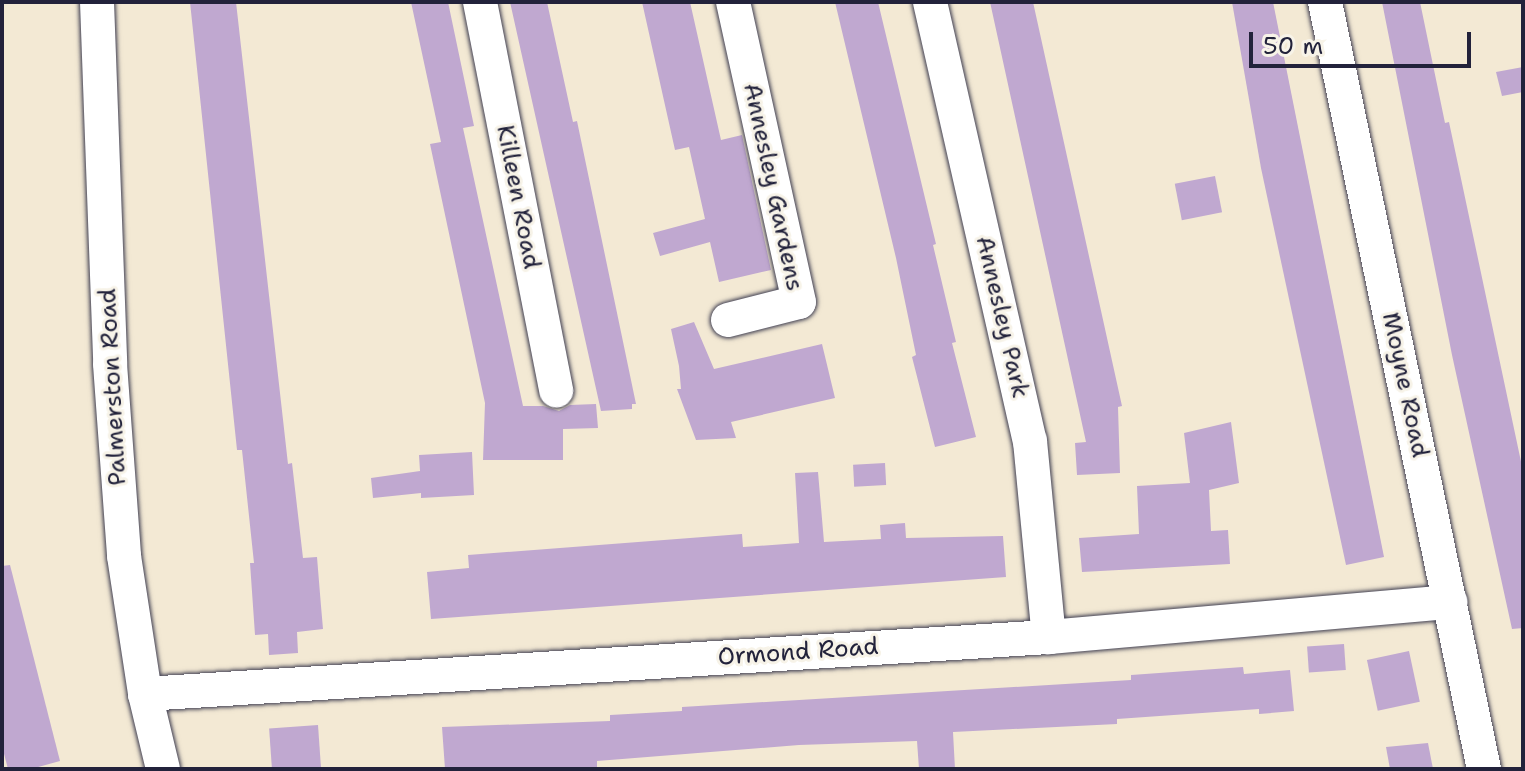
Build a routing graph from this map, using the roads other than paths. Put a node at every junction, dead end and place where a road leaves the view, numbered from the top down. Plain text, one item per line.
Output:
1 (97, 2) edge
2 (480, 2) edge
3 (733, 2) edge
4 (930, 2) edge
5 (1325, 2) edge
6 (728, 320) dead end
7 (556, 391) dead end
8 (1450, 602) junction
9 (1049, 637) junction
10 (145, 694) junction
11 (163, 769) edge
12 (1484, 769) edge

1 - 10 street, Palmerston Road
2 - 7 street, Killeen Road
3 - 6 street, Annesley Gardens
4 - 9 street, Annesley Park
5 - 8 street, Moyne Road
8 - 9 street, Ormond Road
8 - 12 street, Moyne Road
9 - 10 street, Ormond Road
10 - 11 street, Palmerston Road

